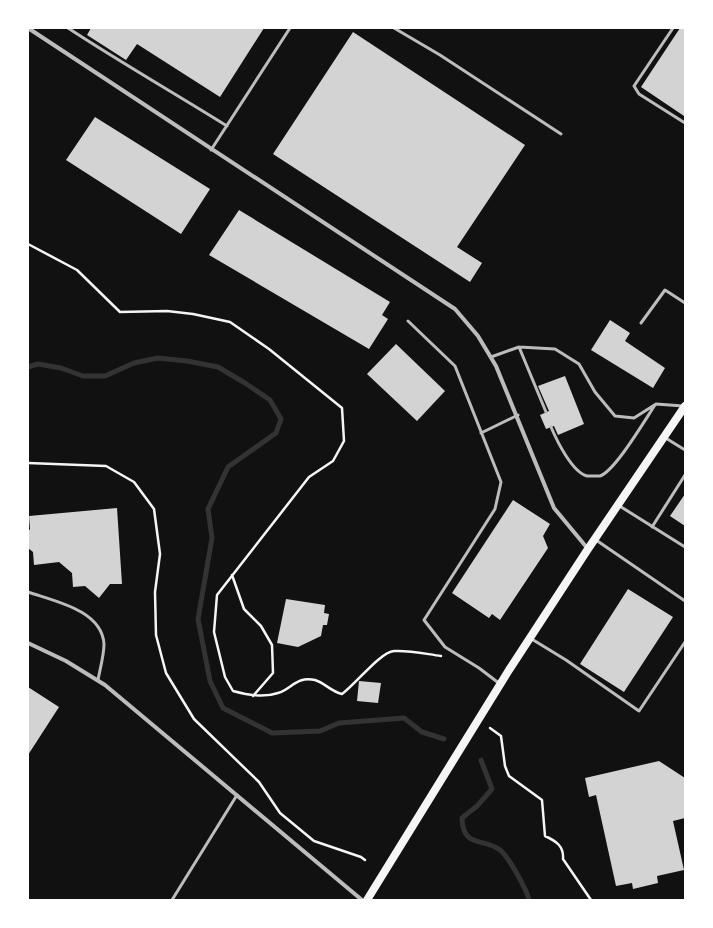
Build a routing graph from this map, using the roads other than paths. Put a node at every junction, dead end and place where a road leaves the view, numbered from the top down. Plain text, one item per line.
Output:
1 (28, 28) edge
2 (68, 28) edge
3 (290, 28) edge
4 (394, 28) edge
5 (673, 28) edge
6 (685, 123) edge
7 (227, 126) junction
8 (560, 134) dead end
9 (211, 150) junction
10 (685, 303) edge
11 (408, 321) dead end
12 (641, 324) dead end
13 (519, 347) junction
14 (491, 357) junction
15 (656, 404) junction
16 (685, 406) edge
17 (546, 412) dead end
18 (518, 415) junction
19 (682, 415) edge
20 (551, 427) dead end
21 (481, 433) junction
22 (664, 437) junction
23 (685, 450) edge
24 (685, 475) edge
25 (618, 505) junction
26 (652, 527) junction
27 (595, 539) junction
28 (685, 547) edge
29 (588, 549) junction
30 (28, 592) edge
31 (685, 601) edge
32 (530, 638) junction
33 (685, 642) edge
34 (28, 643) edge
35 (98, 680) junction
36 (500, 684) junction
37 (237, 795) junction
38 (172, 900) edge
39 (362, 900) edge
40 (366, 900) edge

1 - 9 street
2 - 7 lane
3 - 7 lane
4 - 8 lane
5 - 6 lane
7 - 9 lane
9 - 14 street
10 - 12 lane
11 - 21 lane
13 - 14 lane
13 - 15 lane
13 - 17 lane
14 - 18 street
15 - 16 lane
15 - 20 lane
16 - 19 main road
18 - 21 lane
18 - 29 street
19 - 22 main road
21 - 36 lane
22 - 23 lane
22 - 25 main road
24 - 26 lane
25 - 26 lane
25 - 27 main road
26 - 28 lane
27 - 29 main road
27 - 31 lane
29 - 32 main road
30 - 35 lane
32 - 33 lane
32 - 36 main road
34 - 35 street
35 - 37 street
36 - 40 main road
37 - 38 lane
37 - 39 street

